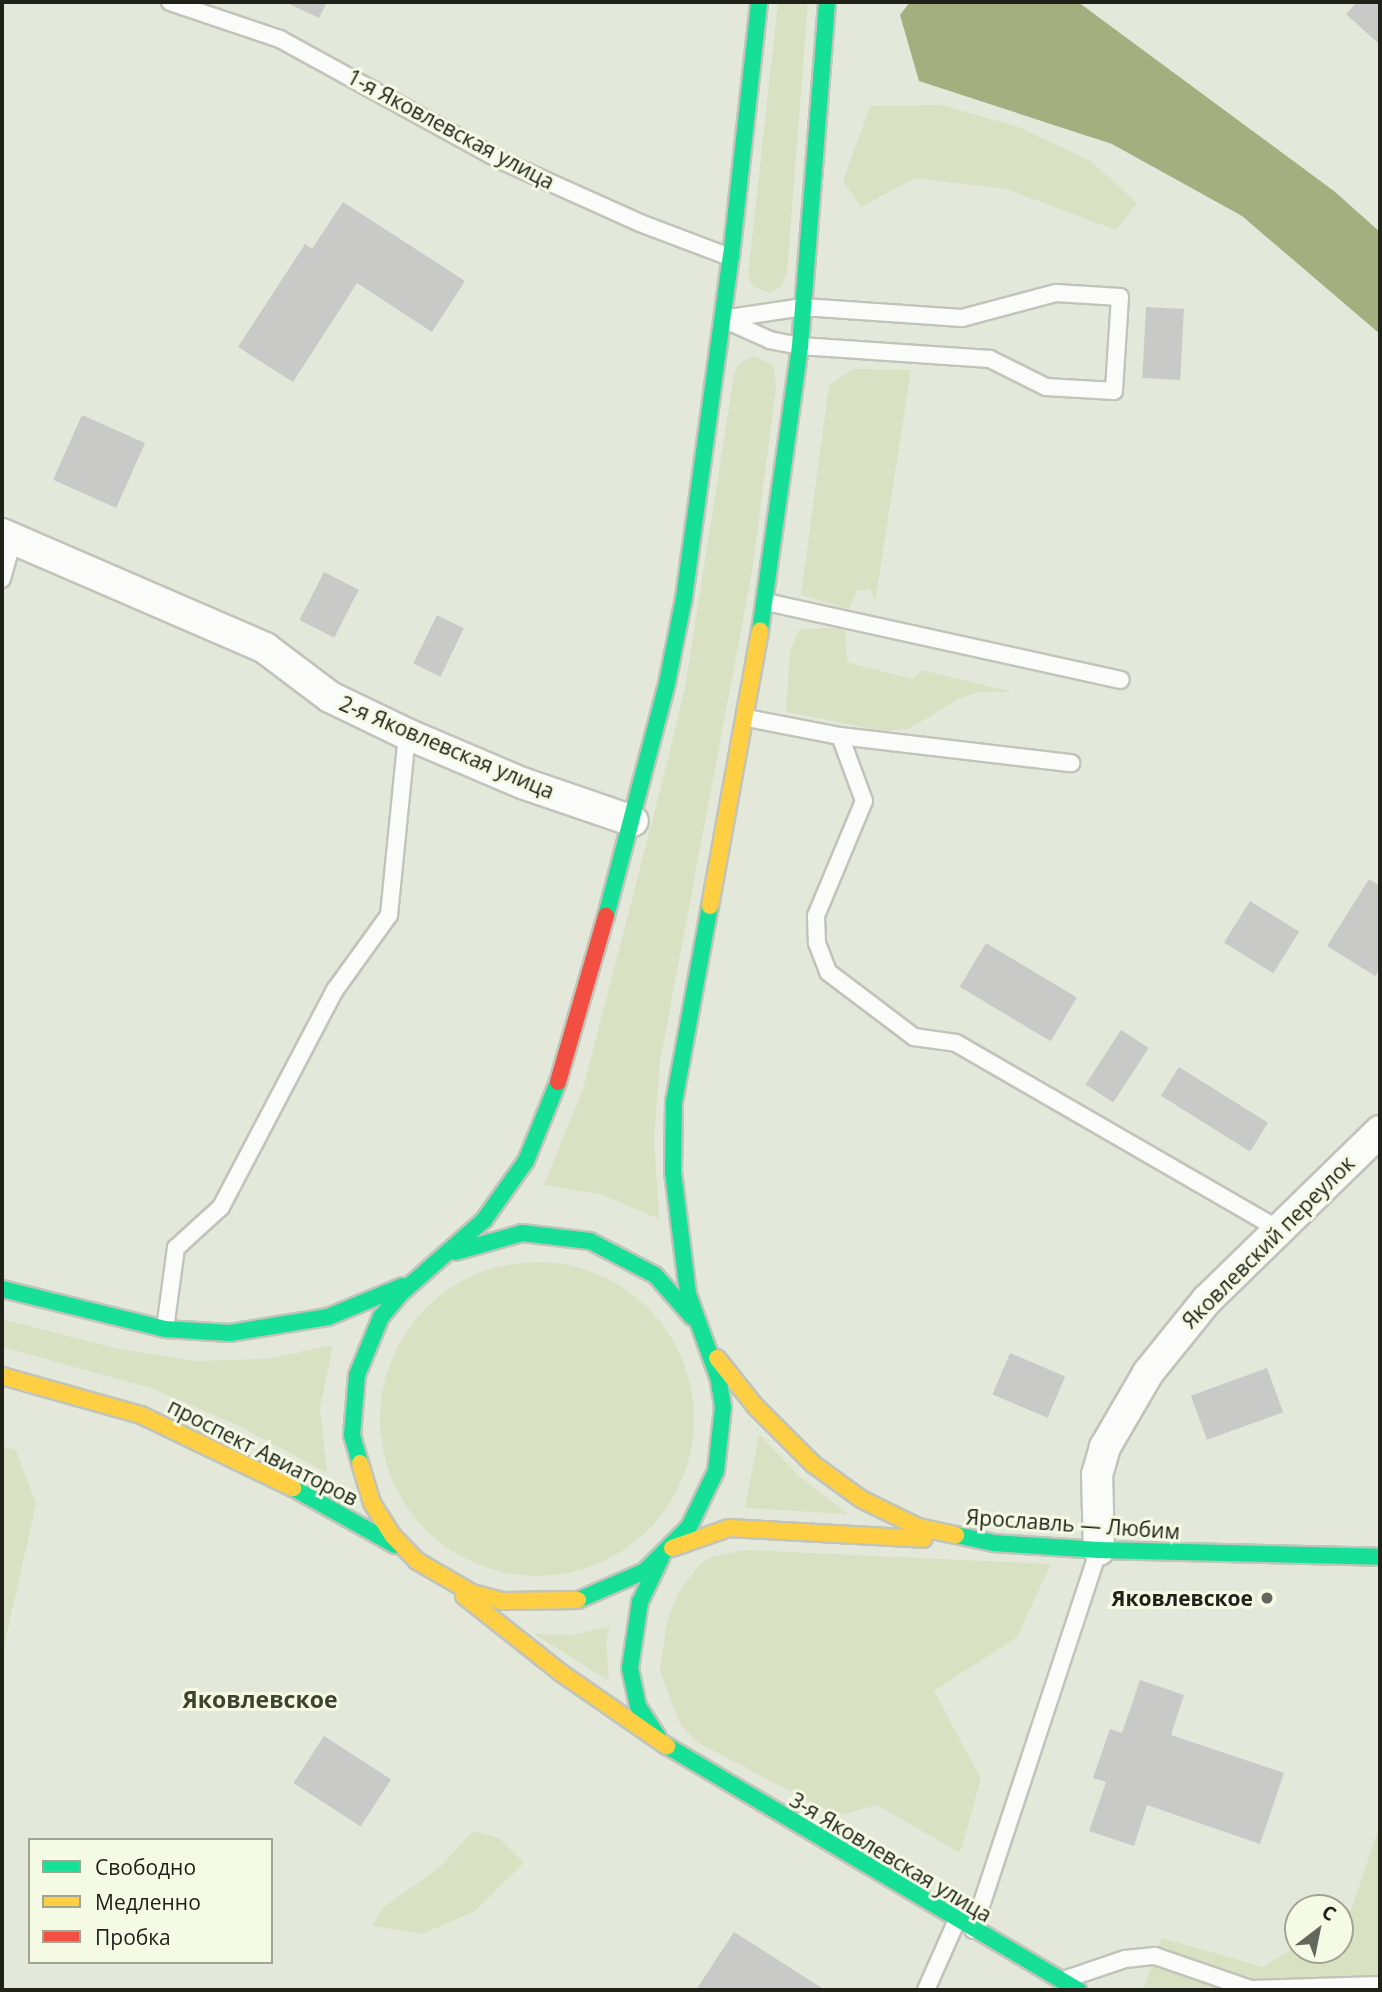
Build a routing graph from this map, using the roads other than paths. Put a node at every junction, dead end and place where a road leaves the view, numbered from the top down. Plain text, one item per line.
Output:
1 (170, 2) edge
2 (759, 2) edge
3 (827, 2) edge
4 (731, 257) junction
5 (803, 307) junction
6 (723, 319) junction
7 (800, 346) junction
8 (7, 537) edge
9 (2, 579) edge
10 (766, 602) junction
11 (1121, 680) dead end
12 (747, 718) junction
13 (407, 734) junction
14 (840, 736) junction
15 (1071, 763) dead end
16 (633, 821) junction
17 (1380, 1131) edge
18 (1280, 1230) junction
19 (438, 1262) junction
20 (419, 1275) junction
21 (2, 1289) edge
22 (165, 1329) junction
23 (700, 1329) junction
24 (709, 1348) junction
25 (2, 1376) edge
26 (993, 1543) junction
27 (1099, 1550) junction
28 (666, 1553) junction
29 (1380, 1557) edge
30 (417, 1560) junction
31 (437, 1575) junction
32 (684, 1758) junction
33 (957, 1920) junction
34 (973, 1930) junction
35 (1061, 1981) junction
36 (1380, 1985) edge
37 (926, 1990) edge
38 (1078, 1990) edge

1 - 4 lane, 1-я Яковлевская улица
2 - 4 main road
3 - 5 main road
4 - 6 main road
5 - 6 lane
5 - 7 main road
5 - 7 lane
6 - 7 lane
6 - 16 main road
7 - 10 main road
8 - 9 lane
8 - 13 street, 2-я Яковлевская улица
10 - 11 lane
10 - 12 main road
12 - 14 lane
12 - 23 main road
13 - 16 street, 2-я Яковлевская улица
13 - 22 lane
14 - 15 lane
14 - 18 lane
16 - 19 main road
17 - 18 street, Яковлевский переулок
18 - 27 street, Яковлевский переулок
19 - 20 main road
19 - 23 main road
20 - 22 main road
20 - 30 main road
21 - 22 main road
23 - 24 main road
24 - 26 main road, Ярославль — Любим
24 - 28 main road
25 - 30 main road, проспект Авиаторов
26 - 27 main road, Ярославль — Любим
26 - 28 main road
27 - 29 main road, Ярославль — Любим
27 - 34 lane
28 - 31 main road
28 - 32 main road, 3-я Яковлевская улица
30 - 31 main road
31 - 32 main road, 3-я Яковлевская улица
32 - 33 main road, 3-я Яковлевская улица
33 - 34 main road, 3-я Яковлевская улица
33 - 37 lane
34 - 35 main road, 3-я Яковлевская улица
35 - 36 lane
35 - 38 main road, 3-я Яковлевская улица

